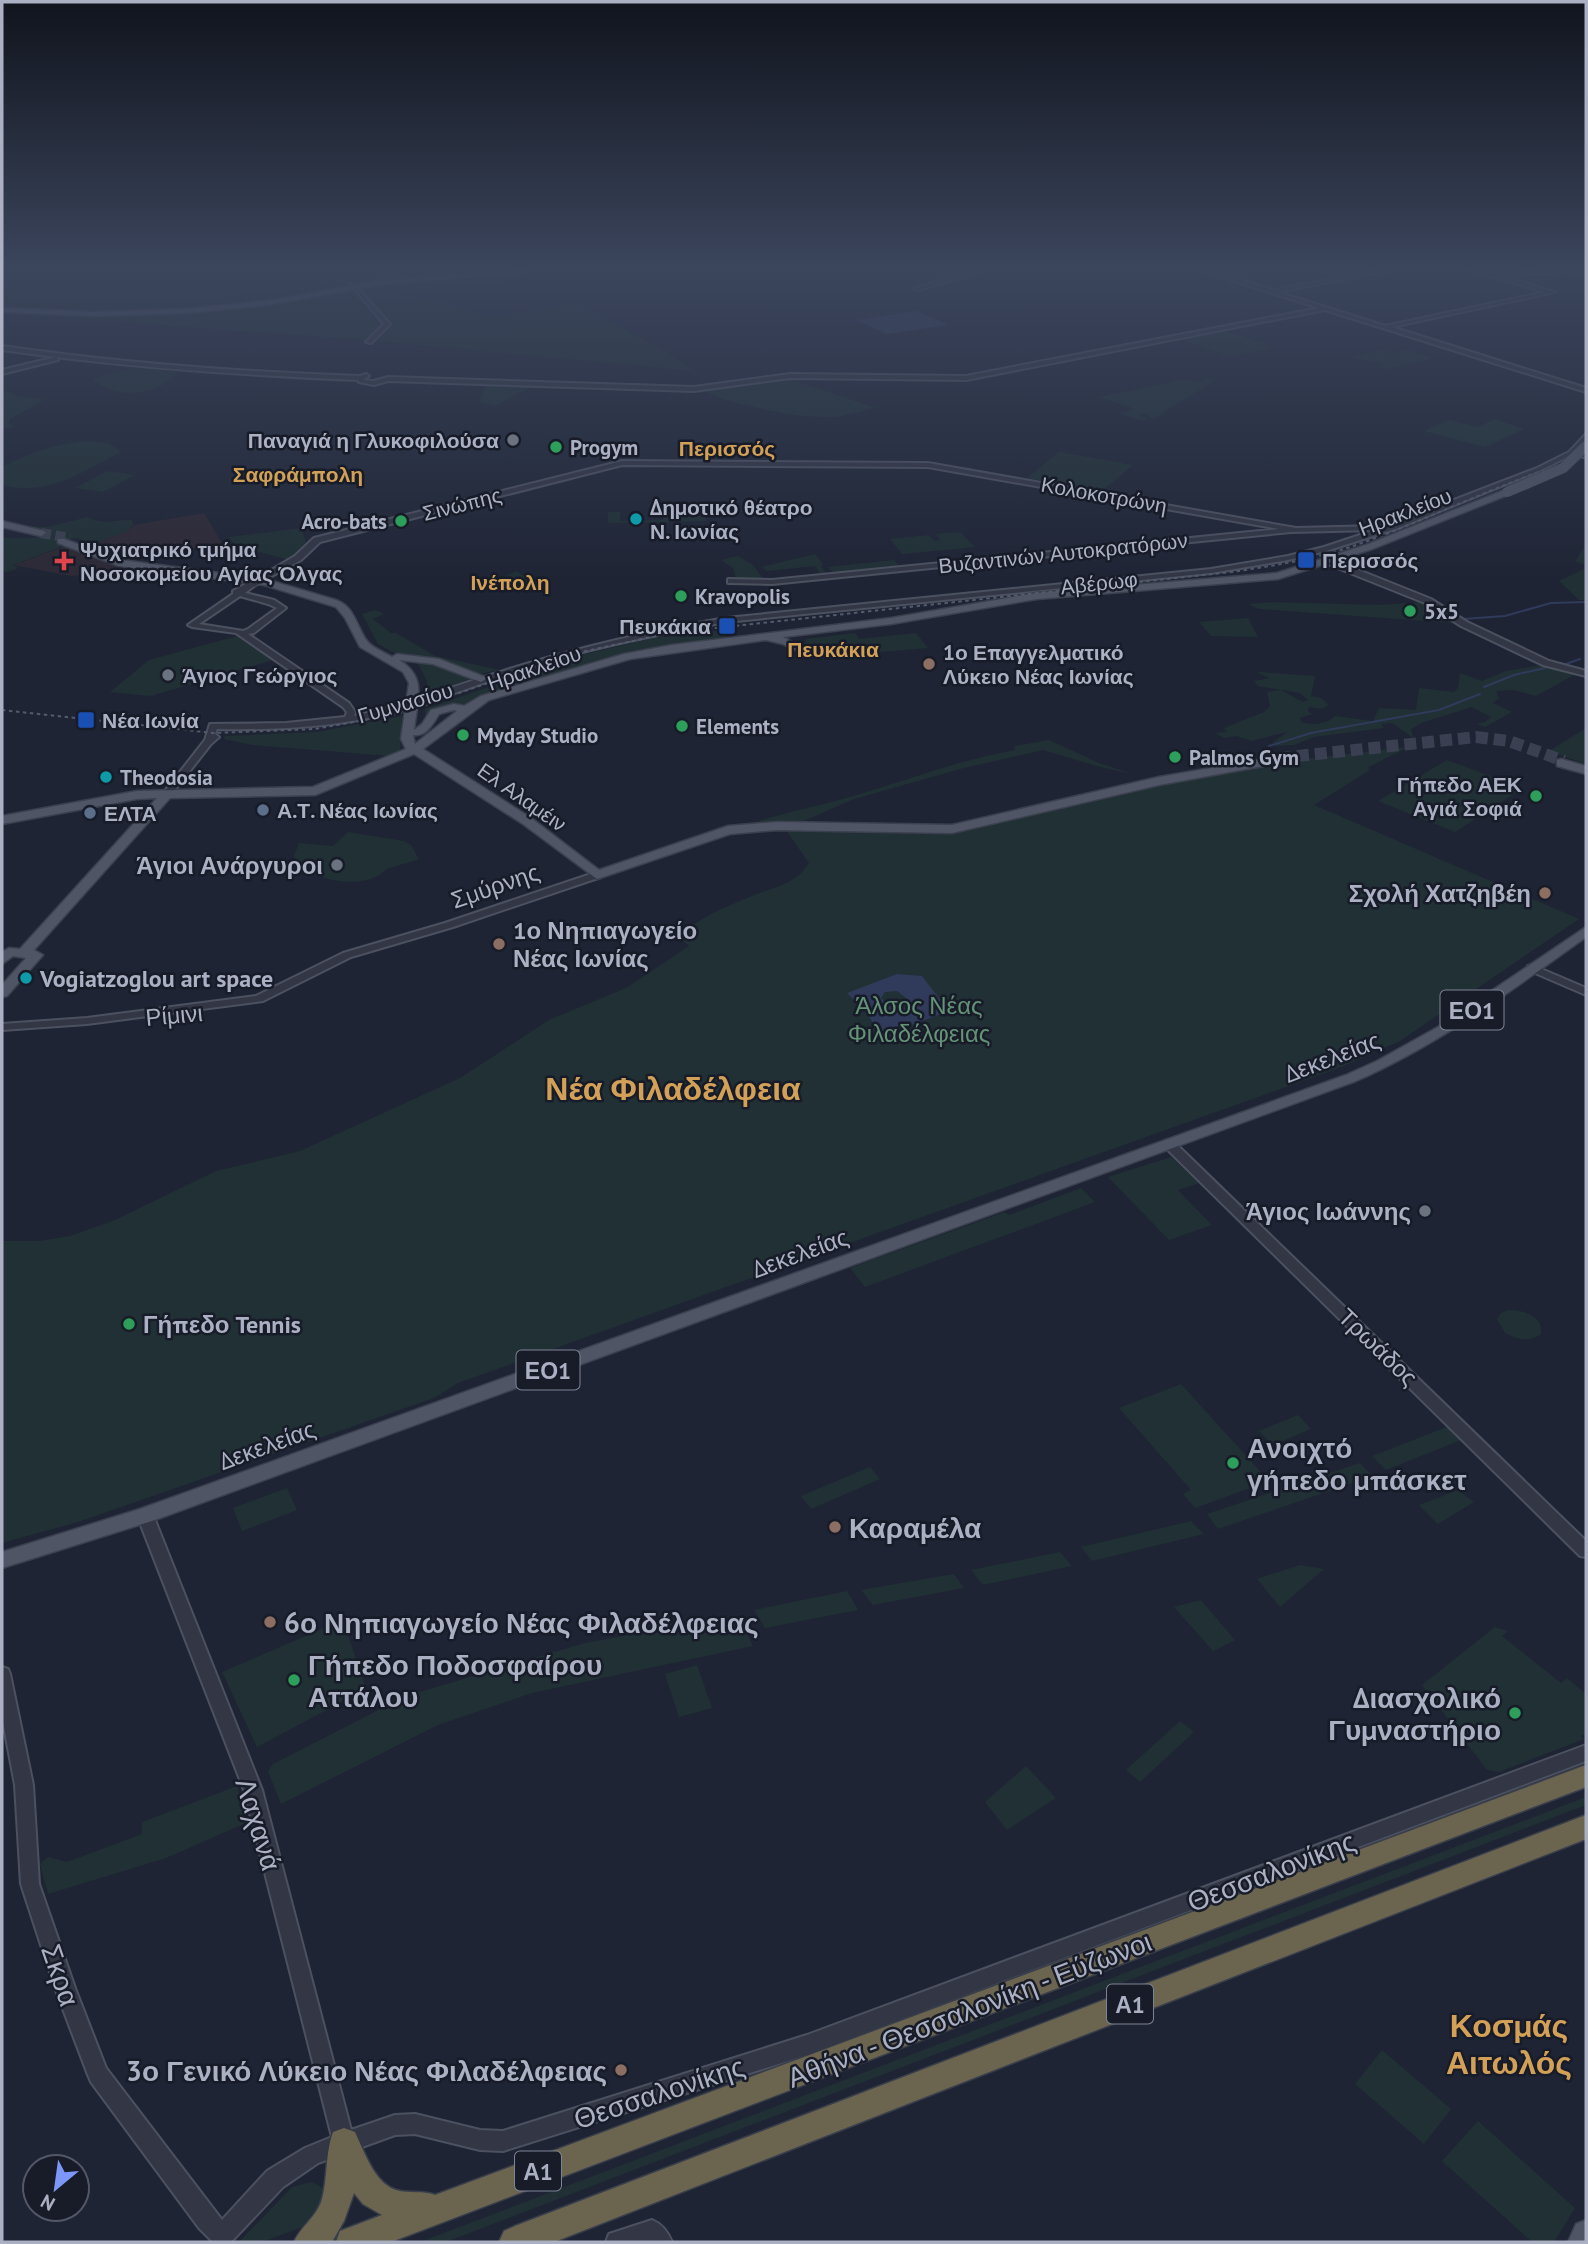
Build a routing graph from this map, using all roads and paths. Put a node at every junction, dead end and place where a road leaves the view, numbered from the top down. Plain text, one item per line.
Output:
1 (266, 374) edge
2 (988, 374) edge
3 (1536, 374) edge
4 (1586, 390) edge
5 (1586, 436) edge
6 (1586, 446) edge
7 (606, 466) joint
8 (27, 517) dead end
9 (1395, 526) junction
10 (3, 529) edge
11 (1297, 530) junction
12 (19, 531) junction
13 (38, 534) tunnel mouth
14 (1328, 561) junction
15 (1339, 566) joint
16 (731, 582) dead end
17 (254, 583) joint
18 (236, 593) junction
19 (1058, 594) junction
20 (933, 600) joint
21 (792, 613) joint
22 (802, 625) dead end
23 (821, 629) junction
24 (243, 632) junction
25 (771, 639) junction
26 (794, 648) dead end
27 (419, 664) junction
28 (1586, 674) edge
29 (481, 679) junction
30 (325, 688) junction
31 (465, 710) junction
32 (374, 715) junction
33 (348, 720) junction
34 (225, 726) junction
35 (416, 733) junction
36 (209, 740) junction
37 (419, 750) junction
38 (1280, 759) tunnel mouth
39 (1563, 762) tunnel mouth
40 (1586, 770) edge
41 (167, 795) junction
42 (2, 822) edge
43 (597, 875) junction
44 (1586, 931) edge
45 (18, 955) edge
46 (1532, 968) junction
47 (294, 983) joint
48 (1586, 992) edge
49 (2, 993) edge
50 (2, 1027) edge
51 (1169, 1144) junction
52 (145, 1514) junction
53 (1586, 1551) edge
54 (2, 1560) edge
55 (2, 1674) edge
56 (1586, 1753) edge
57 (1586, 1776) edge
58 (1586, 1828) edge
59 (28, 1850) joint
60 (344, 2143) junction
61 (450, 2205) junction
62 (1586, 2234) edge
63 (222, 2236) joint
64 (657, 2237) edge
65 (310, 2242) edge
66 (351, 2242) edge
67 (515, 2242) edge
68 (617, 2242) edge
69 (1582, 2242) edge

1 - 2 street
3 - 4 street
5 - 9 street, Ηρακλείου
6 - 14 main road, Ηρακλείου, bridge
7 - 11 street, Κολοκοτρώνη
7 - 17 street, Σινώπης, bridge
8 - 12 main road
9 - 11 street, Βυζαντινών Αυτοκρατόρων
9 - 20 street, Αβέρωφ
10 - 12 main road
11 - 16 street, Βυζαντινών Αυτοκρατόρων
12 - 13 main road
14 - 15 street
14 - 19 main road, Ηρακλείου
15 - 28 street
17 - 18 street
18 - 24 street
18 - 24 street
19 - 23 main road, Ηρακλείου
19 - 25 main road, Ηρακλείου
20 - 21 street, Αβέρωφ
21 - 29 street, Γυμνασίου
22 - 23 main road
23 - 31 main road, Ηρακλείου
24 - 30 street
25 - 26 main road
25 - 37 main road, Ηρακλείου
27 - 29 main road
27 - 35 main road
27 - 37 main road
29 - 32 street, Γυμνασίου, bridge
30 - 32 street
30 - 33 street
31 - 35 main road
31 - 37 main road, Ηρακλείου
32 - 33 street, Γυμνασίου
33 - 34 street, Γυμνασίου
34 - 36 street
34 - 36 street, Γυμνασίου
35 - 37 main road
36 - 41 street
37 - 41 main road, Ηρακλείου
37 - 43 main road, Ελ Αλαμέιν
38 - 43 main road, Σμύρνης
39 - 40 main road
41 - 42 main road, Ηρακλείου
41 - 45 main road
43 - 47 street, Σμύρνης
44 - 46 main road, Δεκελείας / ΕΟ1
45 - 49 main road
46 - 48 street
46 - 51 main road, Δεκελείας / ΕΟ1
47 - 50 street, Ρίμινι
51 - 52 main road, Δεκελείας / ΕΟ1
51 - 53 street, Τρωάδος
52 - 54 main road, Δεκελείας / ΕΟ1
52 - 60 street, Λαχανά
55 - 59 street, Σκρα
56 - 60 street, Θεσσαλονίκης
57 - 61 highway, Αθήνα - Θεσσαλονίκη - Εύζωνοι / Α1
58 - 67 highway, Αθήνα - Θεσσαλονίκη - Εύζωνοι / Α1
59 - 63 street, Σκρα
60 - 61 highway
60 - 63 street, Θεσσαλονίκης
60 - 65 highway
61 - 66 highway, Αθήνα - Θεσσαλονίκη - Εύζωνοι / Α1
62 - 69 main road
64 - 68 street

